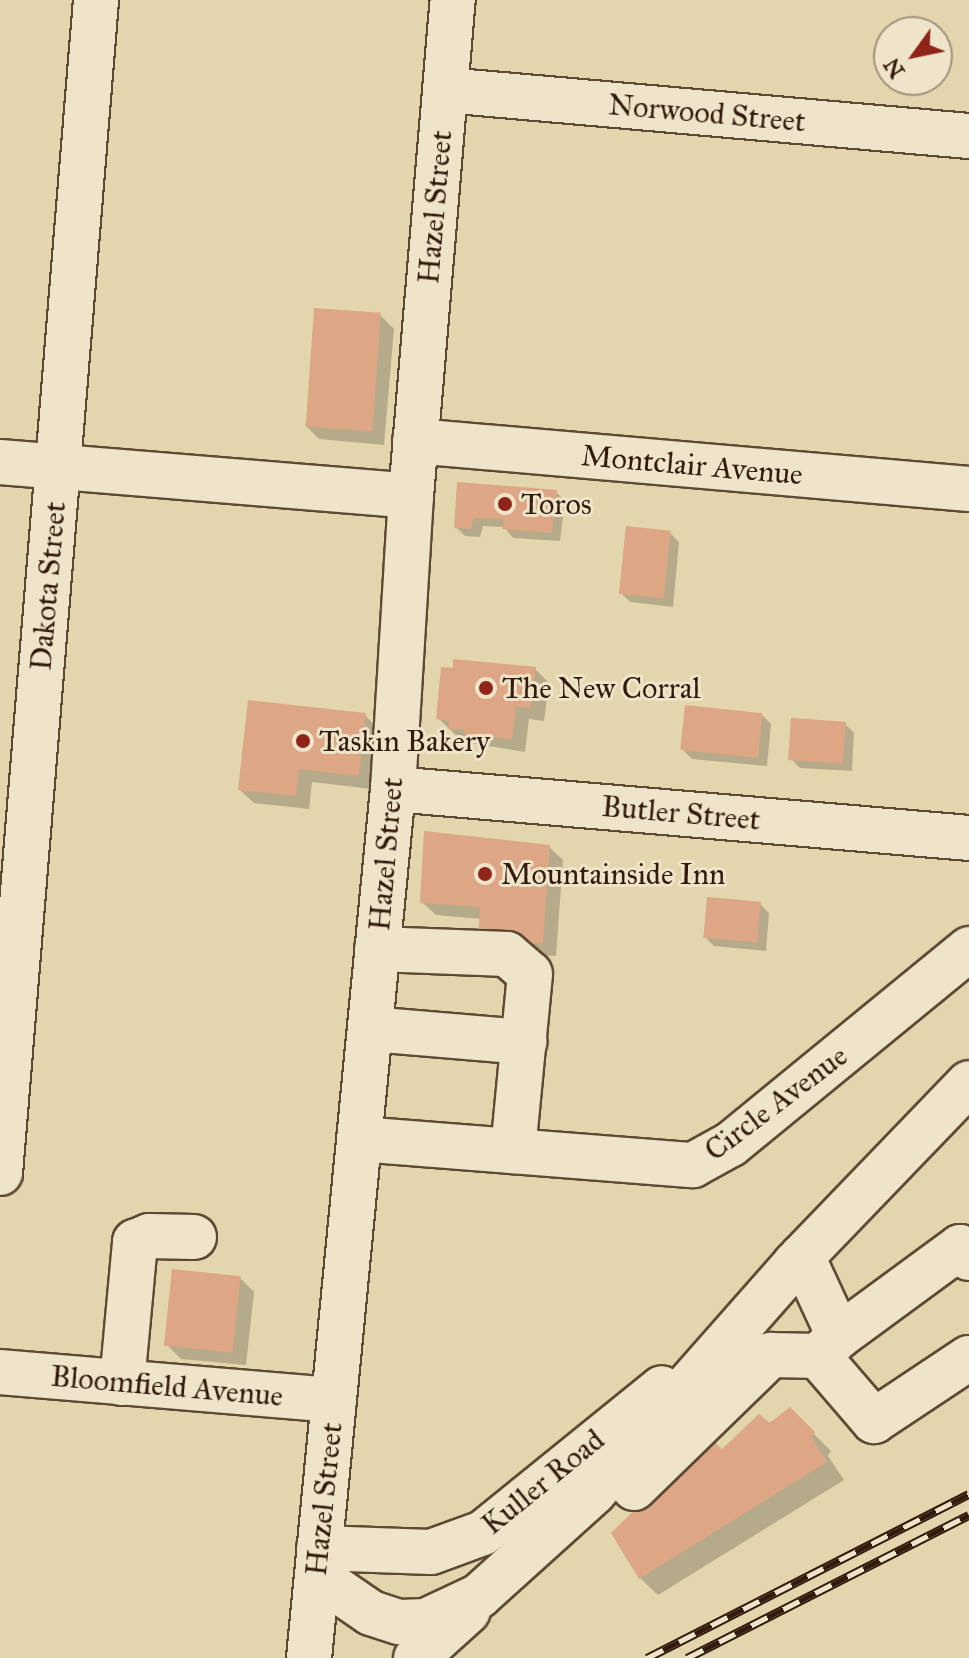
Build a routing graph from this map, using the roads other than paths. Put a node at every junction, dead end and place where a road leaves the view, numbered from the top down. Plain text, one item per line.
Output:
1 (96, 0) edge
2 (453, 0) edge
3 (445, 90) junction
4 (969, 136) edge
5 (415, 441) junction
6 (0, 462) edge
7 (58, 467) junction
8 (969, 489) edge
9 (411, 496) junction
10 (393, 789) junction
11 (969, 838) edge
12 (377, 949) junction
13 (969, 949) edge
14 (370, 1029) junction
15 (524, 1042) junction
16 (969, 1083) edge
17 (359, 1139) junction
18 (513, 1151) junction
19 (0, 1173) edge
20 (194, 1237) dead end
21 (802, 1256) junction
22 (969, 1258) edge
23 (737, 1330) junction
24 (828, 1346) junction
25 (969, 1358) edge
26 (0, 1372) edge
27 (122, 1383) junction
28 (334, 1400) junction
29 (318, 1562) junction
30 (536, 1566) junction
31 (309, 1658) edge
32 (416, 1658) edge

1 - 7 street, Dakota Street
2 - 3 street, Hazel Street
3 - 4 street, Norwood Street
3 - 5 street, Hazel Street
5 - 8 street, Montclair Avenue
5 - 9 street, Hazel Street
6 - 7 street
7 - 9 street
7 - 19 street, Dakota Street
9 - 10 street, Hazel Street
10 - 11 street, Butler Street
10 - 12 street, Hazel Street
12 - 14 street, Hazel Street
12 - 15 street
13 - 18 street, Circle Avenue
14 - 15 street
14 - 17 street, Hazel Street
15 - 18 street
16 - 21 street, Kuller Road
17 - 18 street, Circle Avenue
17 - 28 street, Hazel Street
20 - 27 street
21 - 23 street, Kuller Road
21 - 24 street
22 - 24 street
23 - 29 street, Kuller Road
23 - 30 street, Kuller Road
24 - 25 street
24 - 30 street
26 - 27 street, Bloomfield Avenue
27 - 28 street, Bloomfield Avenue
28 - 29 street, Hazel Street
29 - 30 street, Kuller Road
29 - 31 street, Hazel Street
30 - 32 street, Kuller Road

